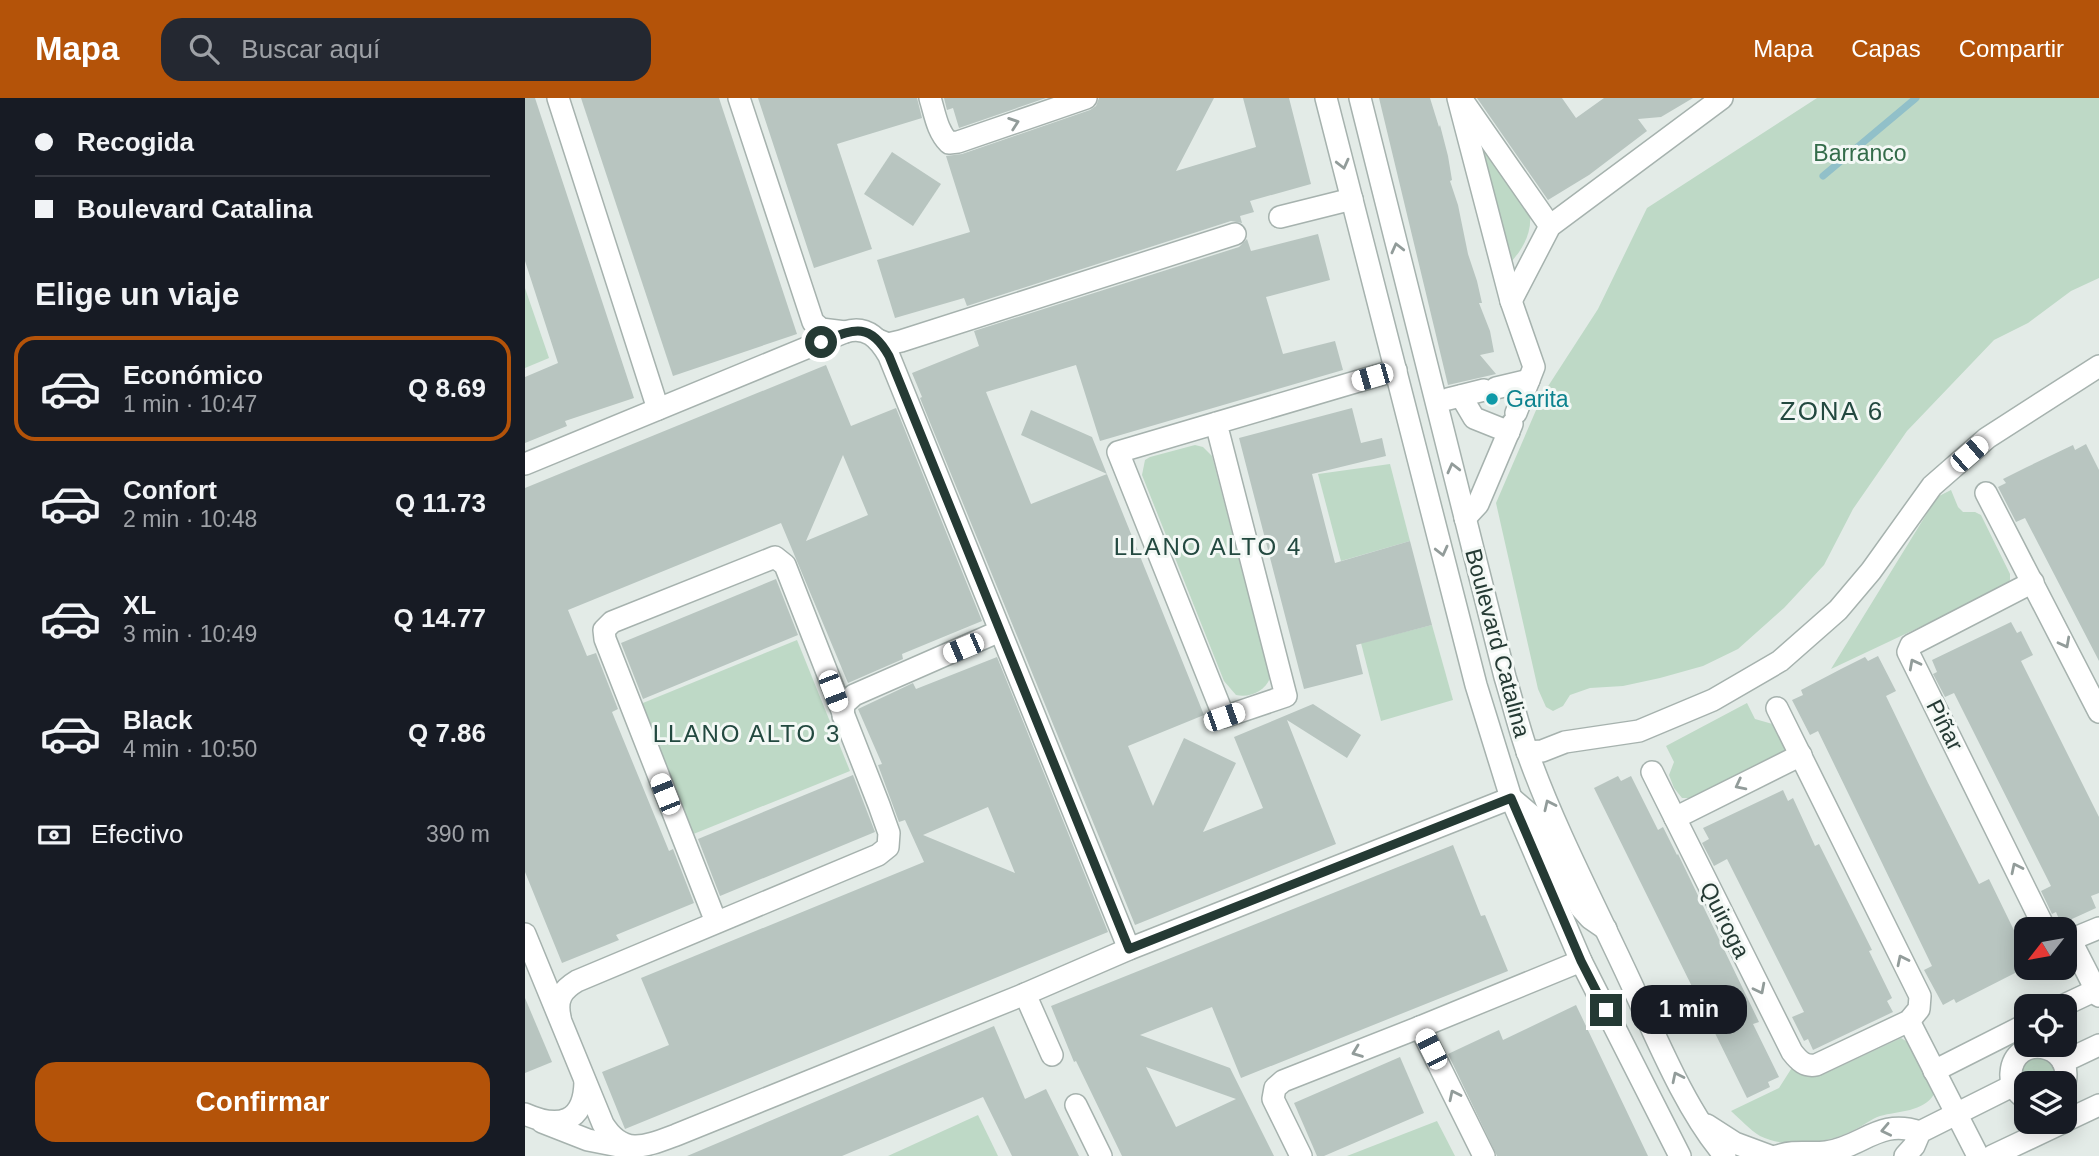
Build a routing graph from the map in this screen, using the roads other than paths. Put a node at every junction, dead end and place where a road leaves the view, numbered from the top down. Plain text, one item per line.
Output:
1 (558, 98) edge
2 (739, 98) edge
3 (930, 98) edge
4 (1086, 98) edge
5 (1326, 98) edge
6 (1360, 98) edge
7 (1459, 98) edge
8 (1722, 98) edge
9 (1352, 198) junction
10 (1280, 217) dead end
11 (1550, 226) junction
12 (1235, 234) dead end
13 (1511, 301) junction
14 (845, 332) junction
15 (878, 340) junction
16 (2099, 366) edge
17 (1396, 370) junction
18 (1528, 380) junction
19 (1461, 396) junction
20 (1436, 401) junction
21 (657, 409) junction
22 (1216, 423) junction
23 (1512, 423) junction
24 (525, 464) edge
25 (1986, 492) dead end
26 (1465, 518) junction
27 (2033, 582) junction
28 (1000, 631) junction
29 (1777, 708) dead end
30 (2099, 712) edge
31 (843, 716) junction
32 (1527, 752) junction
33 (1801, 755) junction
34 (1651, 772) dead end
35 (1511, 798) junction
36 (1675, 818) junction
37 (2039, 917) edge
38 (716, 922) junction
39 (2099, 928) edge
40 (1607, 929) junction
41 (525, 934) edge
42 (2077, 938) edge
43 (1129, 949) junction
44 (2077, 958) edge
45 (1581, 961) junction
46 (2097, 993) edge
47 (1025, 994) junction
48 (2077, 1000) edge
49 (1909, 1021) junction
50 (561, 1024) junction
51 (1420, 1027) junction
52 (2014, 1031) edge
53 (2099, 1045) edge
54 (1052, 1055) dead end
55 (1934, 1071) junction
56 (2063, 1071) edge
57 (2066, 1071) edge
58 (2014, 1079) edge
59 (585, 1082) junction
60 (2014, 1095) edge
61 (1076, 1105) dead end
62 (2099, 1105) edge
63 (1957, 1114) junction
64 (2077, 1115) edge
65 (534, 1118) edge
66 (1700, 1119) junction
67 (1920, 1132) junction
68 (2037, 1134) edge
69 (629, 1147) junction
70 (1844, 1149) edge
71 (1101, 1156) edge
72 (1301, 1156) edge
73 (1484, 1156) edge
74 (1680, 1156) edge
75 (1725, 1156) edge
76 (1770, 1156) edge
77 (1777, 1156) edge
78 (1905, 1156) edge
79 (1978, 1156) edge
80 (1992, 1156) edge

1 - 21 street
2 - 14 street
3 -> 4 street
5 -> 9 street, Boulevard Catalina
20 -> 6 street, Boulevard Catalina
7 - 11 street
7 - 13 street
8 - 11 street
9 - 10 street
9 - 17 street, Boulevard Catalina
11 - 13 street
12 - 15 street
13 - 18 street
14 - 15 street
14 - 21 street
15 - 28 street
16 - 32 street
17 - 22 street
17 -> 35 street, Boulevard Catalina
18 - 19 street
18 - 23 street
19 - 20 street
19 - 23 street
26 -> 20 street, Boulevard Catalina
21 - 24 street
22 - 22 street
23 - 26 street
25 - 27 street
26 - 32 street, Boulevard Catalina
27 -> 30 street
37 -> 27 street, Piñar
28 - 31 street
28 - 43 street
29 - 33 street
31 - 38 street
31 - 38 street
40 -> 32 street, Boulevard Catalina
33 -> 36 street
49 -> 33 street
34 - 36 street, Quiroga
35 - 40 street
35 - 43 street
35 - 45 street, Boulevard Catalina
36 -> 49 street, Quiroga
38 - 50 street
39 - 42 street
66 -> 40 street, Boulevard Catalina
41 - 50 street
43 - 47 street
44 - 46 street
45 - 51 street
45 - 74 street, Boulevard Catalina
46 - 48 street
47 - 54 street
47 - 69 street
49 - 55 street
50 - 59 street
51 -> 72 street
73 -> 51 street
52 - 55 street
53 - 57 street
55 - 63 street
56 - 58 street
59 - 65 street
59 - 69 street
60 - 63 street
61 - 71 street
62 - 64 street
63 - 67 street
63 - 79 street
65 - 69 street
66 - 75 street, Boulevard Catalina
66 - 76 street
67 -> 70 street
67 - 78 street
68 - 80 street
70 - 77 street

